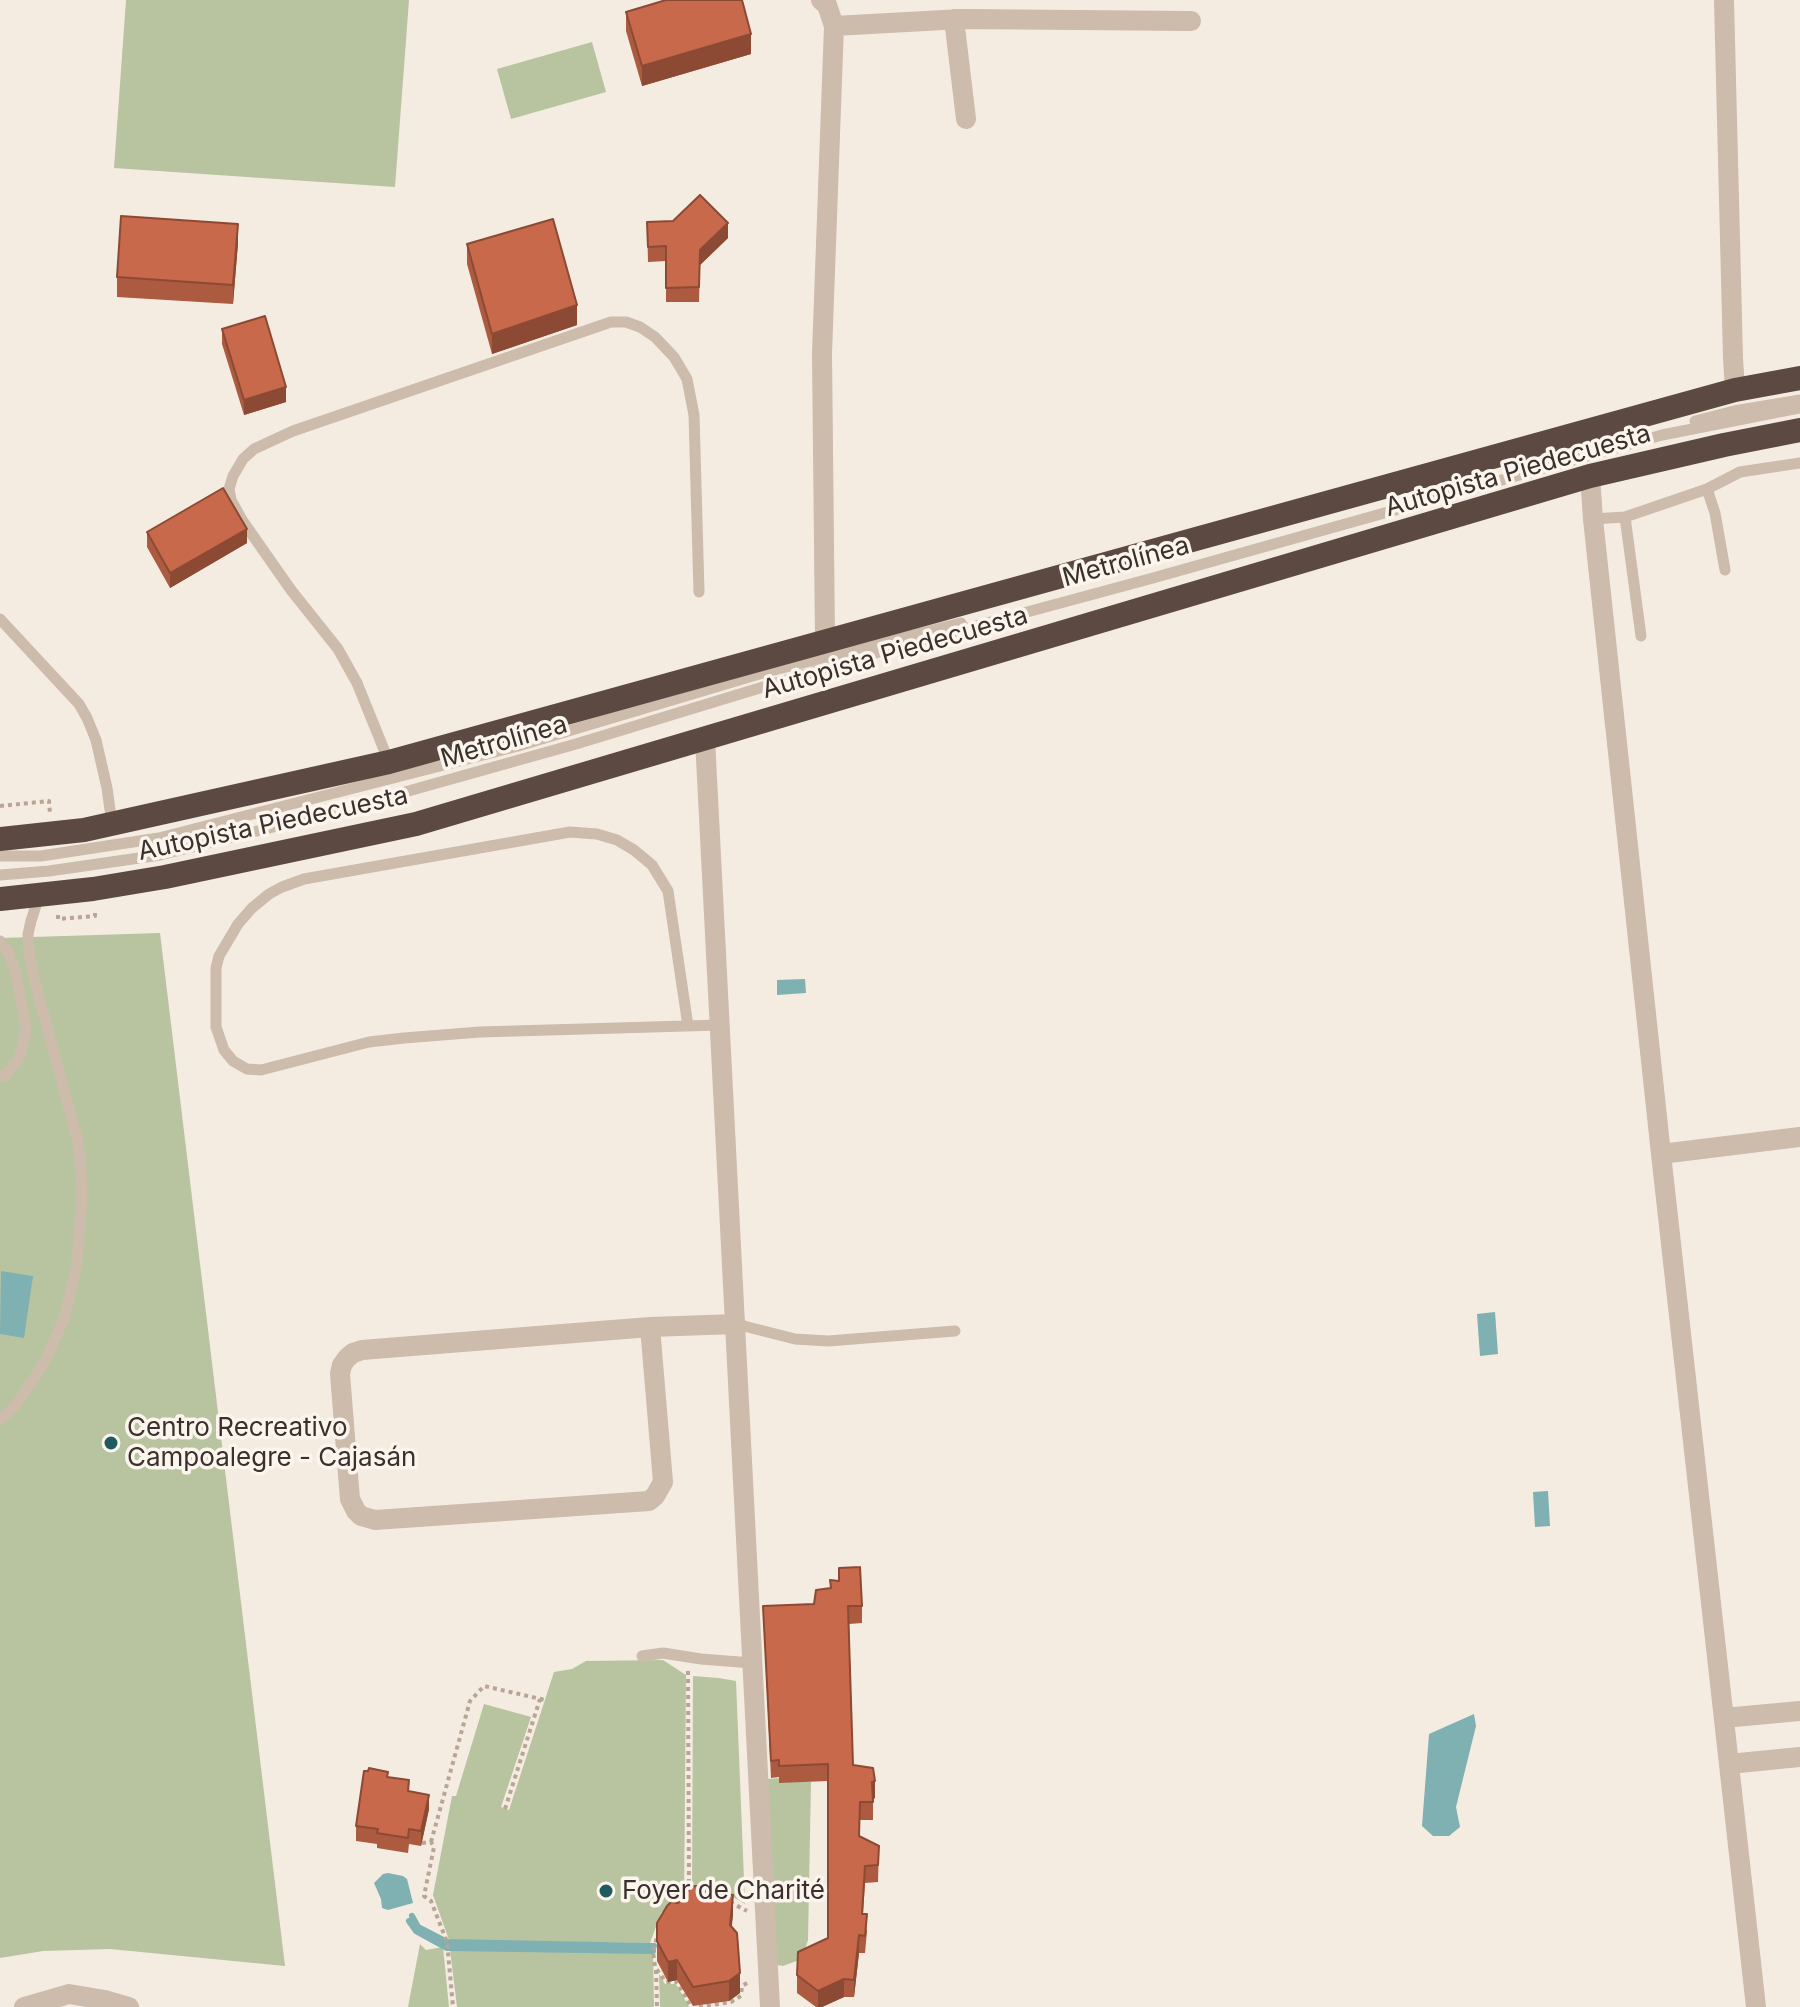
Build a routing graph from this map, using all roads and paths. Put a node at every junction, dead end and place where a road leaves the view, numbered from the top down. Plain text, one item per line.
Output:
1 (821, 0) edge
2 (1724, 0) edge
3 (959, 12) edge
4 (1191, 21) dead end
5 (834, 26) junction
6 (966, 119) dead end
7 (1800, 378) edge
8 (1735, 390) junction
9 (1800, 400) edge
10 (1800, 408) edge
11 (1800, 430) edge
12 (1800, 463) edge
13 (1590, 476) junction
14 (1707, 489) junction
15 (1625, 517) junction
16 (1593, 519) junction
17 (1725, 570) dead end
18 (699, 592) dead end
19 (0, 619) edge
20 (1641, 636) dead end
21 (825, 640) junction
22 (705, 739) junction
23 (389, 762) junction
24 (0, 806) edge
25 (50, 814) dead end
26 (112, 824) junction
27 (0, 839) edge
28 (0, 856) edge
29 (0, 875) edge
30 (40, 895) junction
31 (0, 899) edge
32 (0, 941) edge
33 (720, 1025) junction
34 (688, 1026) junction
35 (0, 1076) edge
36 (1800, 1137) edge
37 (1661, 1154) junction
38 (736, 1324) junction
39 (650, 1327) junction
40 (955, 1331) dead end
41 (0, 1420) edge
42 (642, 1656) dead end
43 (685, 1657) junction
44 (752, 1663) junction
45 (1800, 1711) edge
46 (1724, 1718) junction
47 (1800, 1757) edge
48 (1729, 1764) junction
49 (505, 1809) dead end
50 (431, 1842) junction
51 (422, 1843) edge
52 (728, 1901) edge
53 (689, 1903) edge
54 (749, 1912) dead end
55 (661, 1925) edge
56 (656, 1967) junction
57 (768, 1979) junction
58 (24, 2007) edge
59 (129, 2007) edge
60 (453, 2007) edge
61 (657, 2007) edge
62 (691, 2007) edge
63 (699, 2007) edge
64 (770, 2007) edge
65 (1756, 2007) edge

1 - 5 street
2 - 8 street
3 - 4 street
3 - 5 street
3 - 6 street
5 - 21 street
7 - 8 highway, Autopista Piedecuesta
8 - 21 highway, Autopista Piedecuesta
9 - 28 lane, Metrolínea
10 - 29 lane, Metrolínea
11 - 13 highway, Autopista Piedecuesta
12 - 14 lane
13 - 16 street
13 - 22 highway, Autopista Piedecuesta
14 - 15 lane
14 - 17 lane
15 - 16 lane
15 - 20 lane
16 - 37 street
18 - 23 lane
19 - 26 lane
21 - 23 highway, Autopista Piedecuesta
22 - 30 highway, Autopista Piedecuesta
22 - 33 street
23 - 26 highway, Autopista Piedecuesta
24 - 25 path
26 - 27 highway, Autopista Piedecuesta
30 - 31 highway, Autopista Piedecuesta
30 - 41 lane
32 - 35 lane
33 - 34 lane
33 - 38 street
34 - 34 lane
36 - 37 street
37 - 46 street
38 - 39 street
38 - 40 lane
38 - 44 street
39 - 39 street
42 - 43 lane
43 - 44 lane
43 - 53 path
44 - 57 street
45 - 46 street
46 - 48 street
47 - 48 street
48 - 65 street
49 - 50 path
50 - 51 path
50 - 60 path
52 - 54 path
55 - 56 path
56 - 61 path
56 - 62 path
57 - 63 path
57 - 64 street
58 - 59 street

